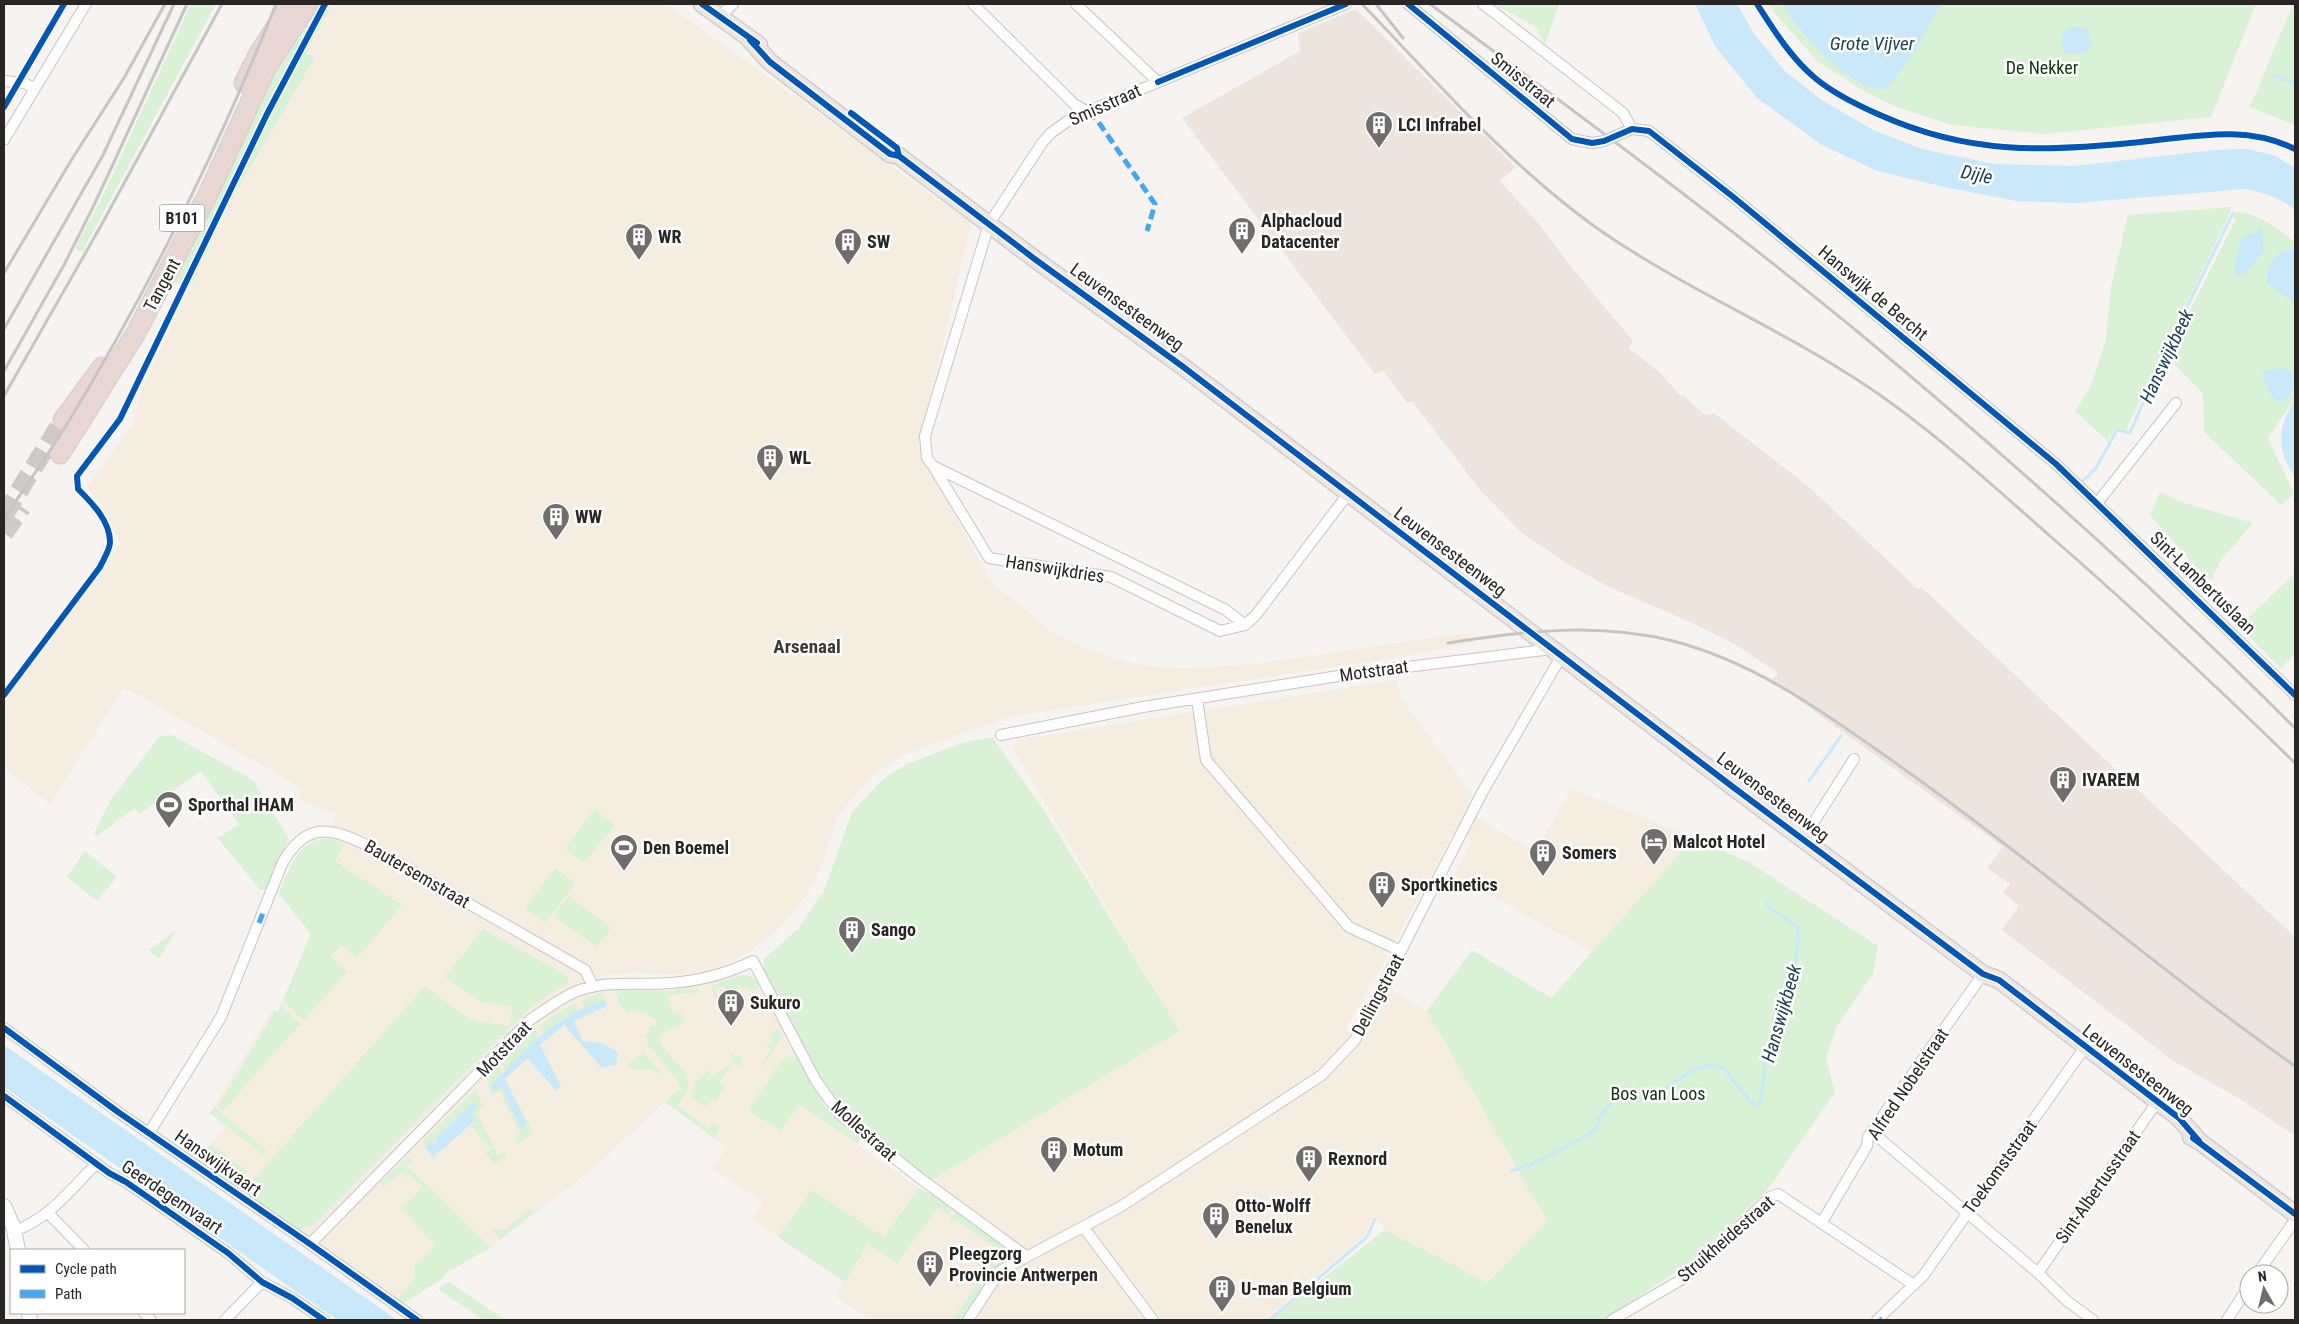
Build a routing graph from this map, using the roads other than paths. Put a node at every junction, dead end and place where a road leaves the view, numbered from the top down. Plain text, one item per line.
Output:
1 (86, 4) edge
2 (291, 4) edge
3 (308, 4) edge
4 (702, 4) edge
5 (733, 4) edge
6 (973, 4) edge
7 (1076, 4) edge
8 (1346, 4) edge
9 (1408, 4) edge
10 (1483, 4) edge
11 (719, 17) junction
12 (4, 82) edge
13 (1158, 82) junction
14 (34, 88) junction
15 (1088, 112) junction
16 (1632, 129) junction
17 (4, 140) edge
18 (989, 224) junction
19 (2176, 403) dead end
20 (63, 420) tunnel mouth
21 (60, 454) dead end
22 (933, 466) junction
23 (1348, 494) junction
24 (2088, 494) joint
25 (2098, 502) junction
26 (1245, 625) junction
27 (1557, 652) junction
28 (2295, 695) edge
29 (1197, 699) junction
30 (1001, 735) dead end
31 (1854, 759) dead end
32 (1803, 839) junction
33 (1401, 951) junction
34 (753, 961) joint
35 (1983, 974) junction
36 (593, 987) junction
37 (4, 1028) edge
38 (2083, 1050) junction
39 (4, 1096) edge
40 (2155, 1106) junction
41 (1872, 1132) junction
42 (149, 1133) junction
43 (96, 1164) junction
44 (4, 1206) edge
45 (48, 1213) junction
46 (1967, 1213) junction
47 (2295, 1214) edge
48 (2295, 1220) edge
49 (1822, 1222) junction
50 (1084, 1228) junction
51 (14, 1231) junction
52 (310, 1244) junction
53 (18, 1249) edge
54 (83, 1249) edge
55 (1026, 1256) junction
56 (2264, 1264) edge
57 (2038, 1272) junction
58 (262, 1282) junction
59 (1914, 1285) junction
60 (2239, 1301) edge
61 (225, 1320) edge
62 (324, 1320) edge
63 (417, 1320) edge
64 (968, 1320) edge
65 (1153, 1320) edge
66 (1612, 1320) edge
67 (1879, 1320) edge
68 (2093, 1320) edge
69 (2227, 1320) edge

1 - 14 street
2 - 20 highway, Tangent / B101
3 - 21 highway, Tangent / B101
4 - 11 main road, Leuvensesteenweg
5 - 11 street
6 - 15 street
7 - 13 street
8 - 13 street, Smisstraat
9 - 16 street, Smisstraat
10 - 16 street
11 - 18 main road, Leuvensesteenweg
12 - 14 street
13 - 15 street, Smisstraat
14 - 17 street
15 - 18 street, Smisstraat
16 - 24 street, Hanswijk de Bercht
18 - 22 street, Hanswijkdries
18 - 23 main road, Leuvensesteenweg
19 - 25 street
22 - 26 street, Hanswijkdries
22 - 26 street, Hanswijkdries
23 - 26 street
23 - 27 main road, Leuvensesteenweg
24 - 25 street, Sint-Lambertuslaan
25 - 28 street, Sint-Lambertuslaan
27 - 29 street, Motstraat
27 - 32 main road, Leuvensesteenweg
27 - 33 street, Dellingstraat
29 - 30 street, Motstraat
29 - 33 street
31 - 32 street
32 - 35 main road, Leuvensesteenweg
33 - 50 street, Dellingstraat
34 - 36 street, Motstraat
34 - 55 street, Mollestraat
35 - 38 main road, Leuvensesteenweg
35 - 41 street, Alfred Nobelstraat
36 - 42 street, Bautersemstraat
36 - 52 street, Motstraat
37 - 42 street, Hanswijkvaart
38 - 40 main road, Leuvensesteenweg
38 - 46 street, Toekomststraat
39 - 43 street, Geerdegemvaart
40 - 47 main road, Leuvensesteenweg
40 - 57 street, Sint-Albertusstraat
41 - 46 street
41 - 49 street, Alfred Nobelstraat
42 - 52 street, Hanswijkvaart
43 - 45 street
43 - 58 street, Geerdegemvaart
44 - 51 street
45 - 51 street
45 - 54 street
46 - 57 street
46 - 59 street, Toekomststraat
48 - 56 street
49 - 59 street
49 - 66 street, Struikheidestraat
50 - 55 street, Dellingstraat
50 - 65 street
51 - 53 street
52 - 63 street, Hanswijkvaart
55 - 64 street, Dellingstraat
57 - 68 street
58 - 61 street
58 - 62 street, Geerdegemvaart
59 - 67 street, Toekomststraat
60 - 69 street

